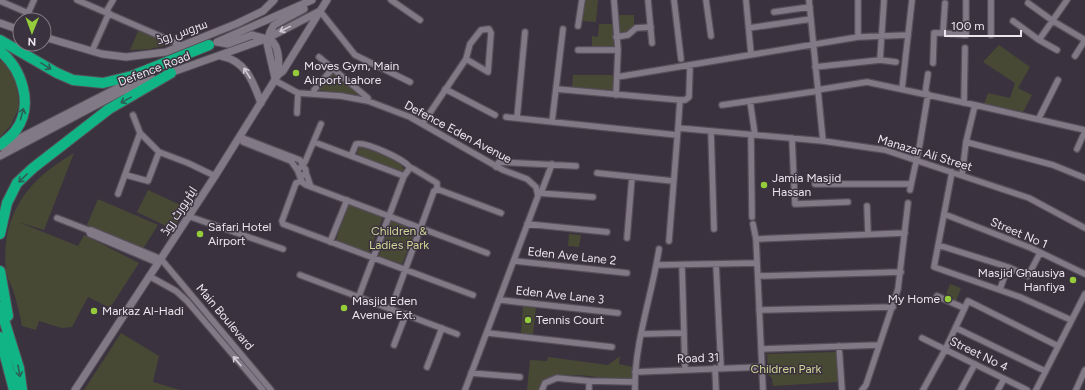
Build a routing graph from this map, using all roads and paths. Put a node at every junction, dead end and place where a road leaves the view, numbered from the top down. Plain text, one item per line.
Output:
1 (34, 0) edge
2 (77, 0) edge
3 (113, 0) edge
4 (274, 0) edge
5 (312, 0) edge
6 (327, 0) edge
7 (391, 0) edge
8 (582, 0) edge
9 (614, 0) edge
10 (648, 0) edge
11 (674, 0) edge
12 (706, 0) edge
13 (746, 0) edge
14 (809, 0) edge
15 (858, 0) edge
16 (884, 0) edge
17 (912, 0) edge
18 (966, 0) edge
19 (991, 0) edge
20 (1067, 0) edge
21 (0, 2) edge
22 (1028, 3) dead end
23 (944, 4) dead end
24 (810, 7) junction
25 (320, 11) junction
26 (25, 12) edge
27 (28, 12) edge
28 (774, 12) dead end
29 (108, 13) junction
30 (811, 19) junction
31 (420, 20) dead end
32 (1013, 21) dead end
33 (1053, 22) junction
34 (0, 23) edge
35 (578, 26) dead end
36 (12, 27) edge
37 (651, 27) junction
38 (749, 28) junction
39 (563, 29) dead end
40 (525, 32) dead end
41 (944, 33) junction
42 (881, 35) junction
43 (908, 35) junction
44 (992, 35) dead end
45 (711, 36) dead end
46 (616, 37) junction
47 (858, 37) junction
48 (268, 38) junction
49 (52, 39) edge
50 (0, 40) edge
51 (1039, 40) junction
52 (652, 43) dead end
53 (213, 44) junction
54 (813, 44) junction
55 (183, 46) junction
56 (965, 48) dead end
57 (578, 50) dead end
58 (618, 50) junction
59 (1057, 50) dead end
60 (0, 51) edge
61 (92, 51) junction
62 (750, 54) junction
63 (221, 56) junction
64 (1075, 56) dead end
65 (320, 57) dead end
66 (466, 59) junction
67 (681, 59) dead end
68 (880, 60) junction
69 (896, 62) dead end
70 (933, 63) dead end
71 (690, 65) junction
72 (815, 67) junction
73 (333, 68) junction
74 (171, 73) junction
75 (928, 74) dead end
76 (617, 77) junction
77 (276, 78) junction
78 (1058, 80) dead end
79 (410, 82) dead end
80 (556, 89) junction
81 (902, 89) junction
82 (445, 90) junction
83 (818, 90) junction
84 (298, 93) junction
85 (314, 94) junction
86 (927, 94) junction
87 (616, 95) junction
88 (680, 100) junction
89 (368, 101) junction
90 (750, 101) junction
91 (261, 103) junction
92 (964, 103) junction
93 (722, 105) dead end
94 (975, 105) junction
95 (297, 113) dead end
96 (133, 115) dead end
97 (495, 115) dead end
98 (506, 117) dead end
99 (517, 118) junction
100 (1039, 118) junction
101 (552, 122) junction
102 (422, 123) junction
103 (321, 124) dead end
104 (678, 128) junction
105 (1085, 130) edge
106 (711, 131) junction
107 (140, 133) junction
108 (677, 135) junction
109 (753, 135) junction
110 (238, 138) junction
111 (792, 138) junction
112 (823, 141) junction
113 (314, 142) junction
114 (966, 142) junction
115 (0, 145) edge
116 (0, 148) edge
117 (1077, 149) dead end
118 (159, 152) junction
119 (0, 156) edge
120 (351, 156) junction
121 (917, 160) junction
122 (303, 163) junction
123 (552, 164) junction
124 (576, 166) dead end
125 (496, 167) junction
126 (410, 168) junction
127 (305, 171) junction
128 (298, 172) junction
129 (952, 172) junction
130 (597, 174) dead end
131 (126, 175) junction
132 (962, 175) junction
133 (215, 176) junction
134 (404, 176) junction
135 (632, 177) junction
136 (1085, 178) edge
137 (301, 181) junction
138 (673, 181) junction
139 (815, 184) dead end
140 (311, 187) junction
141 (438, 189) junction
142 (540, 193) junction
143 (118, 194) dead end
144 (593, 197) dead end
145 (347, 200) junction
146 (848, 202) dead end
147 (908, 203) dead end
148 (867, 206) dead end
149 (501, 213) dead end
150 (944, 214) junction
151 (188, 216) junction
152 (388, 216) junction
153 (57, 218) dead end
154 (527, 224) junction
155 (420, 227) junction
156 (1085, 228) edge
157 (714, 229) dead end
158 (607, 232) dead end
159 (905, 233) junction
160 (0, 234) edge
161 (868, 234) junction
162 (627, 238) dead end
163 (756, 239) junction
164 (669, 241) dead end
165 (330, 242) junction
166 (938, 245) junction
167 (283, 249) dead end
168 (659, 249) dead end
169 (487, 253) dead end
170 (1040, 253) junction
171 (373, 258) junction
172 (159, 261) junction
173 (515, 261) junction
174 (757, 263) junction
175 (716, 264) junction
176 (657, 265) junction
177 (682, 265) junction
178 (1008, 267) junction
179 (0, 270) edge
180 (404, 270) junction
181 (901, 272) junction
182 (627, 273) dead end
183 (1085, 274) edge
184 (300, 275) dead end
185 (149, 276) junction
186 (758, 276) junction
187 (1000, 289) junction
188 (473, 294) dead end
189 (1085, 294) edge
190 (359, 296) junction
191 (937, 296) dead end
192 (500, 300) junction
193 (0, 307) edge
194 (893, 307) junction
195 (964, 308) junction
196 (391, 309) junction
197 (760, 310) junction
198 (618, 313) dead end
199 (406, 314) junction
200 (1071, 320) junction
201 (442, 328) junction
202 (956, 328) junction
203 (488, 333) junction
204 (683, 333) junction
205 (458, 334) dead end
206 (642, 334) junction
207 (0, 338) edge
208 (922, 338) dead end
209 (394, 345) dead end
210 (879, 345) junction
211 (839, 346) junction
212 (1058, 346) junction
213 (612, 347) dead end
214 (13, 349) junction
215 (761, 349) junction
216 (945, 350) junction
217 (975, 364) junction
218 (428, 367) dead end
219 (762, 367) junction
220 (718, 368) junction
221 (685, 369) junction
222 (1085, 370) edge
223 (1045, 371) junction
224 (635, 372) junction
225 (471, 374) junction
226 (520, 377) dead end
227 (1004, 379) junction
228 (589, 381) junction
229 (635, 382) junction
230 (14, 390) edge
231 (22, 390) edge
232 (75, 390) edge
233 (263, 390) edge
234 (271, 390) edge
235 (465, 390) edge
236 (542, 390) edge
237 (589, 390) edge
238 (636, 390) edge
239 (716, 390) edge
240 (763, 390) edge
241 (842, 390) edge
242 (862, 390) edge
243 (922, 390) edge
244 (961, 390) edge
245 (998, 390) edge
246 (1027, 390) edge
247 (1036, 390) edge
248 (1076, 390) edge

1 - 27 street
2 - 29 street
3 - 29 street
4 - 55 main road, سروس روڈ
5 - 48 main road
5 - 53 main road, Defence Road
6 - 25 main road, ایئرپورٹ روڈ
7 - 31 street
8 - 35 street
9 - 46 street
10 - 37 street
11 - 67 street
12 - 45 street
13 - 38 street
14 - 24 street
15 - 47 street
16 - 42 street
17 - 43 street
18 - 41 street
19 - 44 street
20 - 33 street
21 - 26 street
22 - 33 street
23 - 41 street
24 - 28 street
24 - 30 street
25 -> 48 main road, Defence Road
25 - 77 main road, ایئرپورٹ روڈ
25 - 79 street
29 - 55 street
29 - 61 street
30 - 38 street
30 - 54 street
32 - 51 street
33 - 51 street
33 - 64 street
34 - 36 main road
37 - 46 street
37 - 52 street
38 - 62 street
39 - 80 street
40 - 99 street
41 - 70 street
42 - 43 street
42 - 47 street
42 - 68 street
43 - 81 street
46 - 58 street
47 - 54 street
48 - 53 main road
48 - 63 main road, Defence Road
48 - 77 main road
49 - 61 main road, سروس روڈ
50 -> 53 highway
51 - 59 street
53 - 116 main road, Defence Road
54 - 62 street
54 - 72 street
55 - 61 main road, سروس روڈ
56 - 92 street
57 - 58 street
58 - 76 street
115 -> 60 highway
62 - 71 street
63 - 74 main road, Defence Road
91 -> 63 main road
65 - 73 street
66 - 66 street
66 - 82 street
68 - 69 street
68 - 72 street
71 - 76 street
71 - 88 street
72 - 83 street
73 - 85 street
73 - 89 street
74 - 119 main road, Defence Road
74 -> 160 highway
75 - 86 street
76 - 87 street
77 - 84 street, Defence Eden Avenue
77 - 91 main road, ایئرپورٹ روڈ
78 - 100 street
80 - 87 street
80 - 101 street
81 - 83 street
81 - 86 street
82 - 97 street
82 - 102 street
83 - 90 street
83 - 112 street
84 - 85 street, Defence Eden Avenue
84 - 95 street
85 - 89 street, Defence Eden Avenue
86 - 92 street
86 - 121 street
87 - 88 street
88 - 104 street
89 - 102 street, Defence Eden Avenue
90 - 93 street
90 - 109 street
91 - 110 main road, ایئرپورٹ روڈ
92 - 94 street
94 - 100 street
94 - 114 street
96 - 107 street
98 - 99 street
99 - 101 street
100 - 105 street
101 - 108 street
102 - 125 street, Defence Eden Avenue
103 - 113 street
104 - 106 street, Manazar Ali Street
104 - 108 street
105 - 117 street
106 - 109 street, Manazar Ali Street
106 - 157 street
107 - 118 street
107 - 131 street
108 - 138 street
109 - 111 street, Manazar Ali Street
109 - 163 street
110 - 122 street
110 - 128 street
110 - 133 main road, ایئرپورٹ روڈ
111 - 112 street, Manazar Ali Street
111 - 146 street
112 - 121 street, Manazar Ali Street
113 - 120 street
113 - 122 street
114 - 132 street
114 - 136 street
118 - 131 street
118 - 133 street
120 - 126 street
120 - 134 street
121 - 129 street, Manazar Ali Street
121 - 139 street
122 - 127 street
123 - 124 street
123 - 125 street
123 - 142 street
125 - 142 street, Defence Eden Avenue
126 - 134 street
126 - 141 street
127 - 128 street
127 - 140 street
128 - 137 street
129 - 132 street, Manazar Ali Street
129 - 150 street
130 - 135 street
131 - 143 street
132 - 156 street, Manazar Ali Street
133 - 151 main road, ایئرپورٹ روڈ
134 - 152 street
135 - 138 street
135 - 162 street
137 - 140 street
137 - 165 street
138 - 164 street
140 - 145 street
141 - 149 street
141 - 155 street
142 - 144 street
142 - 154 street
145 - 152 street
145 - 165 street
147 - 159 street
148 - 161 street
150 - 166 street
150 - 170 street, Street No 1
151 - 167 street
151 - 172 main road, ایئرپورٹ روڈ
152 - 155 street
152 - 171 street
153 - 172 street
154 - 158 street
154 - 173 street
155 - 169 street
155 - 180 street
159 - 161 street
159 - 181 street
161 - 163 street
163 - 174 street
165 - 171 street
166 - 178 street
166 - 187 street
168 - 176 street
170 - 178 street
170 - 183 street, Street No 1
171 - 180 street
171 - 190 street
172 - 185 main road, ایئرپورٹ روڈ
172 - 234 street, Main Boulevard
173 - 182 street, Eden Ave Lane 2
173 - 192 street
174 - 175 street
174 - 186 street
175 - 177 street
175 - 220 street
176 - 177 street
176 - 206 street
177 - 204 street
178 - 187 street
179 - 214 highway
180 - 188 street
180 - 196 street
181 - 186 street
181 - 194 street
184 - 190 street
185 - 232 main road, ایئرپورٹ روڈ
233 -> 185 street, Main Boulevard
186 - 197 street
187 - 200 street
189 - 200 street
190 - 196 street
191 - 195 street
192 - 198 street, Eden Ave Lane 3
192 - 203 street
193 - 214 highway
194 - 197 street
194 - 210 street
195 - 202 street
195 - 212 street
196 - 199 street
197 - 215 street
199 - 201 street
199 - 209 street
200 - 212 street
201 - 205 street
201 - 218 street
202 - 216 street
202 - 223 street
203 - 213 street
203 - 225 street
204 - 206 street
204 - 221 street
206 - 224 street
207 - 230 highway
208 - 216 street, Street No 4
210 - 211 street
210 - 242 street
211 - 215 street
211 - 241 street
212 - 223 street
214 -> 231 highway
215 - 219 street
216 - 217 street, Street No 4
216 - 243 street
217 - 227 street, Street No 4
217 - 244 street
219 - 220 street, Road 31
219 - 240 street
220 - 221 street, Road 31
220 - 239 street
221 - 224 street, Road 31
222 - 248 street
223 - 247 street
224 - 229 street
225 - 226 street
225 - 235 street
227 - 245 street
227 - 246 street, Street No 4
228 - 229 street
228 - 236 street
228 - 237 street
229 - 238 street

